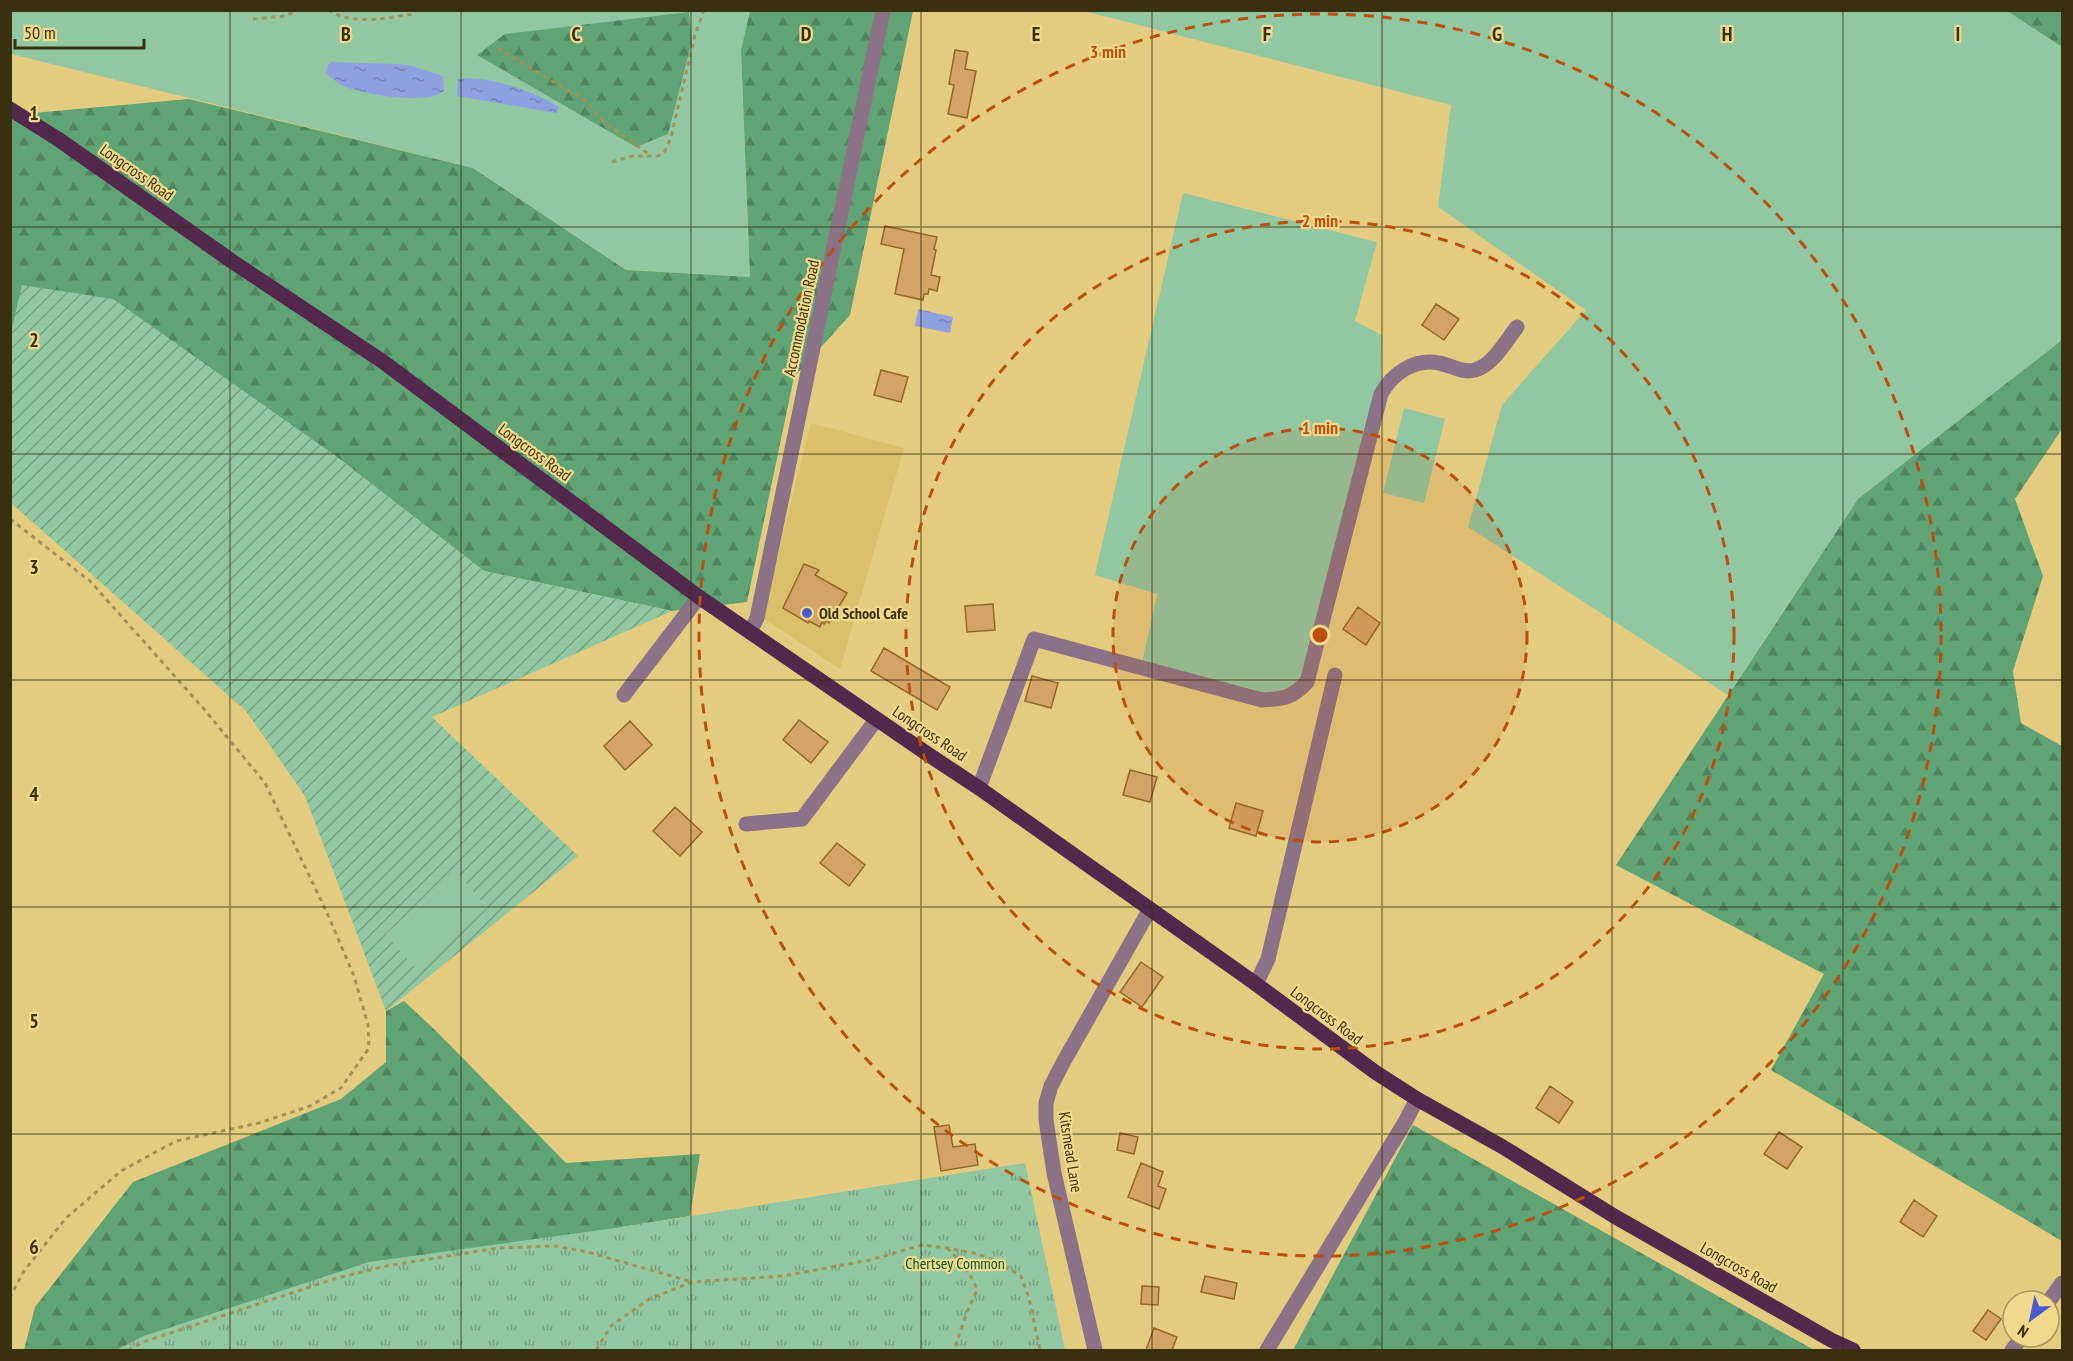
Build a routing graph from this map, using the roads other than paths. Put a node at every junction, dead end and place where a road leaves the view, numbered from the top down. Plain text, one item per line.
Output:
1 (883, 10) edge
2 (10, 109) edge
3 (1517, 327) dead end
4 (699, 597) junction
5 (750, 632) junction
6 (1335, 675) dead end
7 (624, 695) dead end
8 (876, 720) junction
9 (979, 788) junction
10 (746, 824) dead end
11 (1150, 909) junction
12 (1256, 984) junction
13 (1417, 1099) junction
14 (1095, 1350) edge
15 (1268, 1350) edge
16 (1853, 1350) edge

1 - 5 street, Accommodation Road
2 - 4 main road, Longcross Road
3 - 9 street
4 - 5 main road, Longcross Road
4 - 7 street
5 - 8 main road, Longcross Road
6 - 12 street
8 - 9 main road, Longcross Road
8 - 10 street
9 - 11 main road, Longcross Road
11 - 12 main road, Longcross Road
11 - 14 street, Kitsmead Lane
12 - 13 main road, Longcross Road
13 - 15 street
13 - 16 main road, Longcross Road

